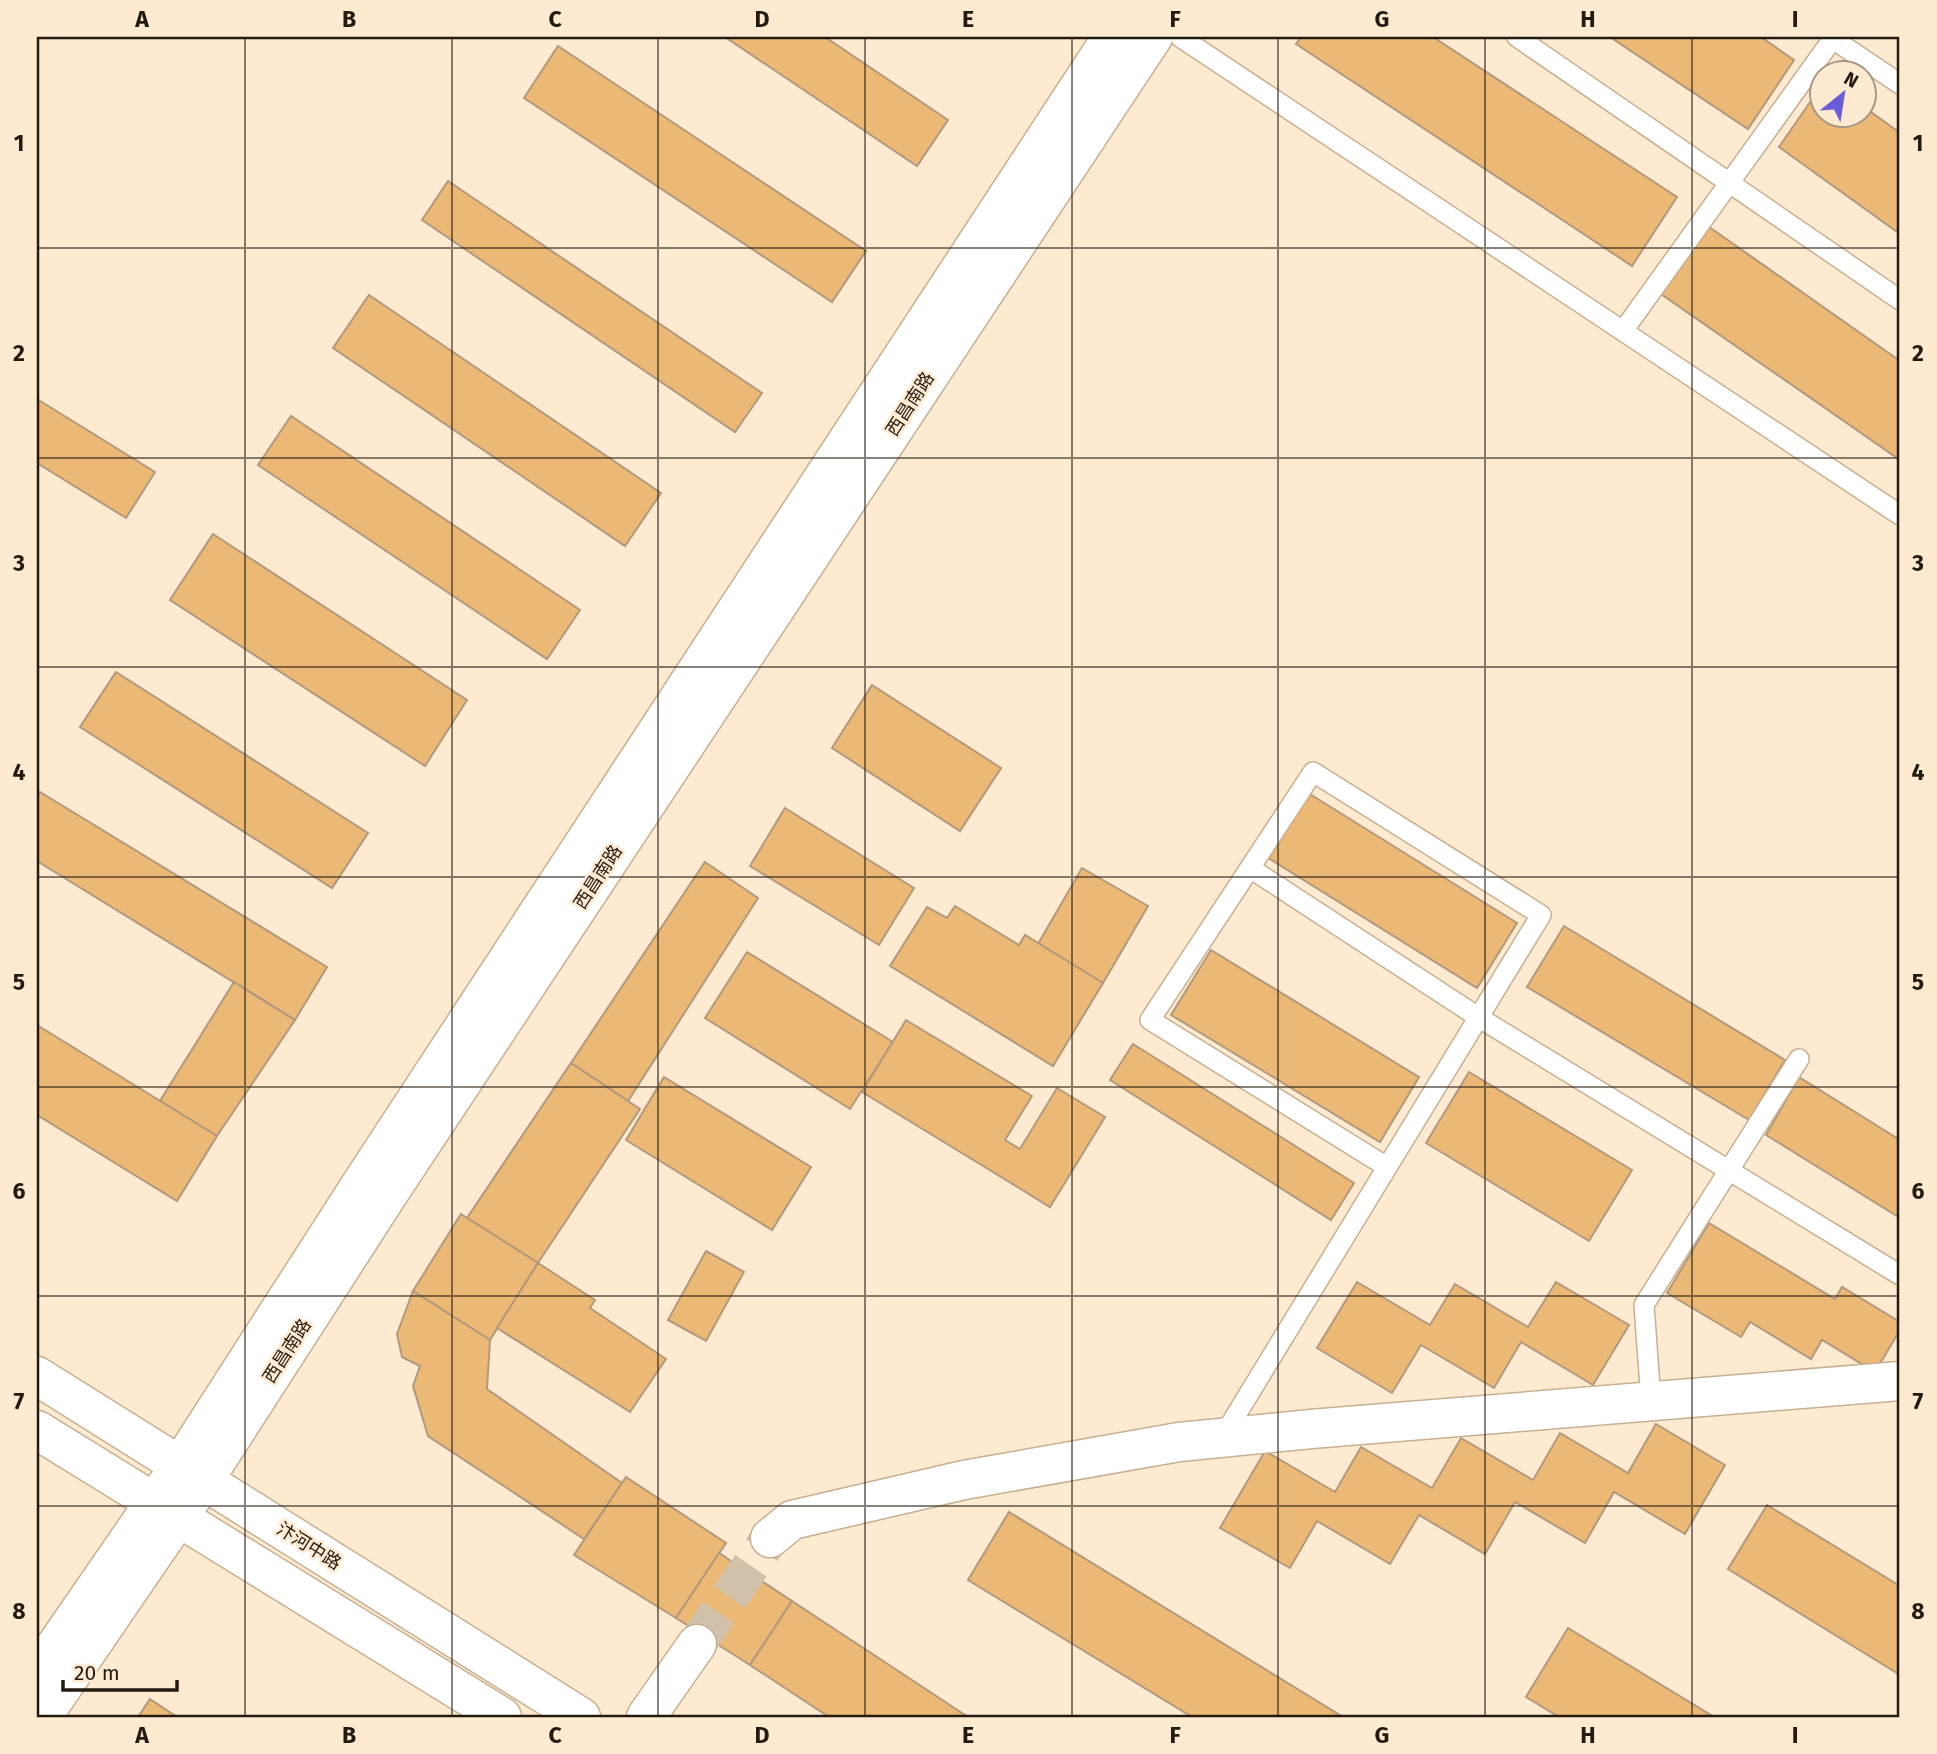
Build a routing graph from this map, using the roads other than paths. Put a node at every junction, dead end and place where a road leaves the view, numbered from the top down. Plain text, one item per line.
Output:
1 (1112, 37) edge
2 (1153, 37) edge
3 (1180, 37) edge
4 (1517, 37) edge
5 (1832, 37) edge
6 (1900, 84) edge
7 (1728, 182) junction
8 (1900, 300) edge
9 (1623, 331) junction
10 (1900, 515) edge
11 (1250, 868) junction
12 (1478, 1017) junction
13 (1799, 1059) dead end
14 (1387, 1167) junction
15 (1730, 1171) junction
16 (1900, 1275) edge
17 (37, 1376) edge
18 (1900, 1381) edge
19 (1651, 1401) junction
20 (37, 1430) edge
21 (1222, 1438) junction
22 (192, 1472) junction
23 (166, 1509) junction
24 (771, 1538) tunnel mouth
25 (697, 1644) tunnel mouth
26 (37, 1673) edge
27 (42, 1717) edge
28 (502, 1717) edge
29 (581, 1717) edge
30 (646, 1717) edge

1 - 22 street, 西昌南路
2 - 22 street, 西昌南路
3 - 9 lane
4 - 7 lane
5 - 6 lane
5 - 7 lane
7 - 8 lane
7 - 9 lane
9 - 10 lane
11 - 12 lane
11 - 12 lane
11 - 14 lane
12 - 14 lane
12 - 15 lane
13 - 15 lane
14 - 21 lane
15 - 16 lane
15 - 19 lane
17 - 22 street, 汴河中路
18 - 19 street
19 - 21 street
20 - 23 street
21 - 24 street
22 - 23 street, 西昌南路
22 - 29 street, 汴河中路
23 - 26 street, 西昌南路
23 - 27 street, 西昌南路
23 - 28 street
25 - 30 street

